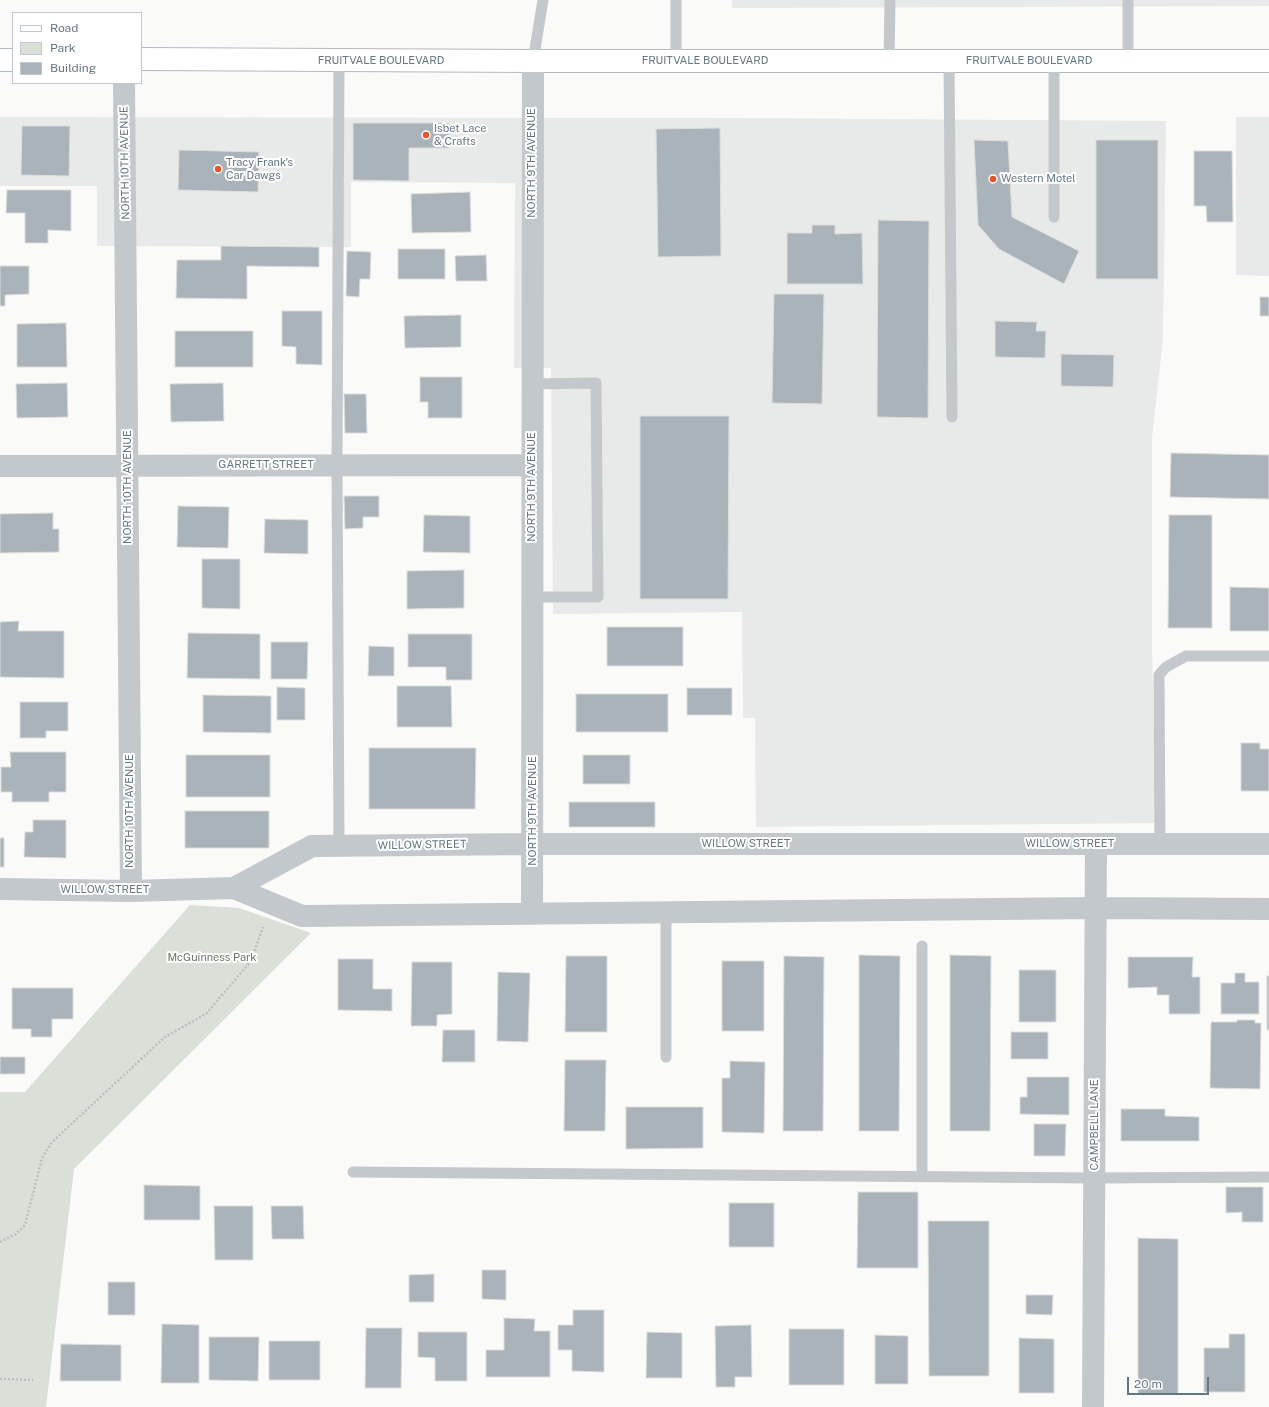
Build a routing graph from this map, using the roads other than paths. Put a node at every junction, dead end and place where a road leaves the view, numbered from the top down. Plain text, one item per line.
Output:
1 (543, 0) edge
2 (676, 0) edge
3 (890, 0) edge
4 (1128, 0) edge
5 (142, 59) edge
6 (0, 60) edge
7 (12, 60) edge
8 (339, 61) junction
9 (889, 61) junction
10 (533, 62) junction
11 (676, 62) junction
12 (949, 62) junction
13 (1054, 62) junction
14 (1128, 62) junction
15 (1269, 62) edge
16 (124, 84) edge
17 (1054, 217) dead end
18 (532, 384) junction
19 (952, 417) dead end
20 (338, 465) junction
21 (532, 465) junction
22 (0, 466) edge
23 (128, 466) junction
24 (532, 597) junction
25 (1269, 656) edge
26 (533, 844) junction
27 (1096, 844) junction
28 (1160, 844) junction
29 (1269, 844) edge
30 (339, 845) junction
31 (234, 888) junction
32 (0, 889) edge
33 (131, 891) junction
34 (1096, 908) junction
35 (1269, 909) edge
36 (666, 913) junction
37 (532, 914) junction
38 (922, 946) dead end
39 (666, 1058) dead end
40 (352, 1172) dead end
41 (922, 1176) junction
42 (1094, 1178) junction
43 (1269, 1178) edge
44 (1093, 1407) edge

1 - 10 lane
2 - 11 lane
3 - 9 lane
4 - 14 lane
5 - 8 main road, FRUITVALE BOULEVARD
6 - 7 main road
8 - 10 main road, FRUITVALE BOULEVARD
8 - 20 lane
9 - 11 main road, FRUITVALE BOULEVARD
9 - 12 main road, FRUITVALE BOULEVARD
10 - 11 main road, FRUITVALE BOULEVARD
10 - 18 street, NORTH 9TH AVENUE
12 - 13 main road, FRUITVALE BOULEVARD
12 - 19 lane
13 - 14 main road, FRUITVALE BOULEVARD
13 - 17 lane
14 - 15 main road, FRUITVALE BOULEVARD
16 - 23 street, NORTH 10TH AVENUE
18 - 21 street, NORTH 9TH AVENUE
18 - 24 lane
20 - 21 street, GARRETT STREET
20 - 23 street, GARRETT STREET
20 - 30 lane
21 - 24 street, NORTH 9TH AVENUE
22 - 23 street, GARRETT STREET
23 - 33 street, NORTH 10TH AVENUE
24 - 26 street, NORTH 9TH AVENUE
25 - 28 lane
26 - 27 street, WILLOW STREET
26 - 30 street, WILLOW STREET
26 - 37 street, NORTH 9TH AVENUE
27 - 28 street, WILLOW STREET
27 - 34 street, CAMPBELL LANE
28 - 29 street, WILLOW STREET
30 - 31 street, WILLOW STREET
31 - 33 street, WILLOW STREET
31 - 37 street, WILLOW STREET
32 - 33 street, WILLOW STREET
34 - 35 street, WILLOW STREET
34 - 36 street, WILLOW STREET
34 - 42 street, CAMPBELL LANE
36 - 37 street, WILLOW STREET
36 - 39 lane
38 - 41 lane
40 - 41 lane
41 - 42 lane
42 - 43 lane
42 - 44 street, CAMPBELL LANE

